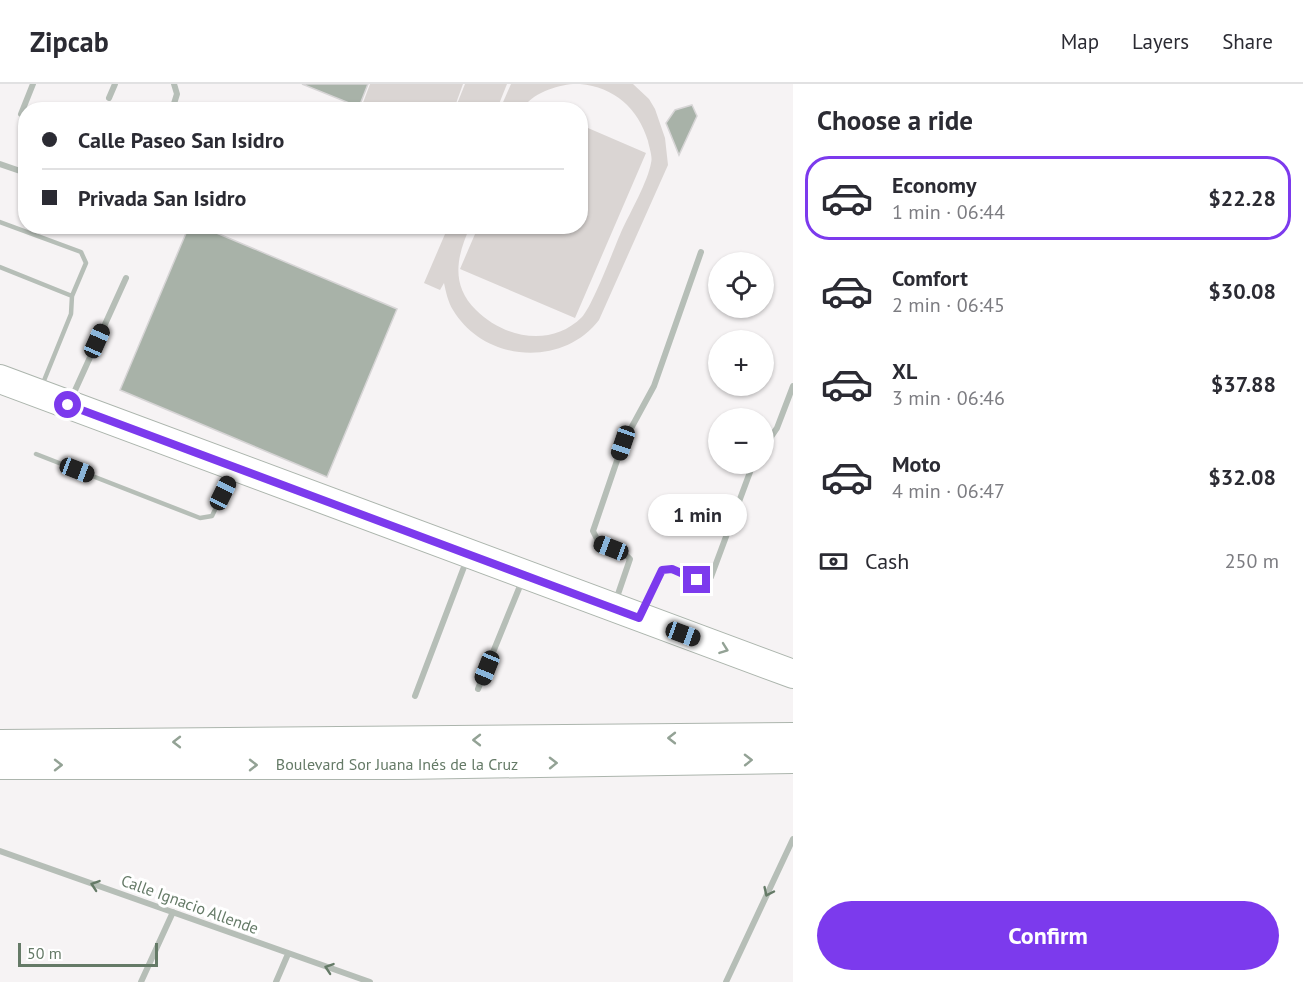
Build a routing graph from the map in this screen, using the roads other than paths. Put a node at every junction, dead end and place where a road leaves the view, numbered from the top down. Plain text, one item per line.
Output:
1 (33, 84) edge
2 (115, 84) edge
3 (174, 84) edge
4 (109, 98) dead end
5 (26, 102) edge
6 (174, 102) edge
7 (0, 164) edge
8 (18, 171) edge
9 (0, 222) edge
10 (18, 229) edge
11 (32, 234) edge
12 (701, 252) dead end
13 (0, 267) edge
14 (126, 278) dead end
15 (72, 296) junction
16 (0, 380) edge
17 (793, 386) edge
18 (38, 394) junction
19 (68, 405) junction
20 (774, 432) edge
21 (36, 454) dead end
22 (235, 468) junction
23 (749, 474) edge
24 (469, 555) junction
25 (524, 575) junction
26 (626, 613) junction
27 (793, 675) edge
28 (478, 689) dead end
29 (415, 696) dead end
30 (793, 738) edge
31 (0, 744) edge
32 (793, 759) edge
33 (0, 765) edge
34 (793, 839) edge
35 (0, 851) edge
36 (174, 912) junction
37 (288, 954) junction
38 (141, 982) edge
39 (276, 982) edge
40 (370, 982) edge
41 (726, 982) edge

1 - 5 street
2 - 4 street
3 - 6 street
7 - 8 street
9 - 10 lane
11 - 15 lane
12 - 26 street
13 - 15 lane
14 - 19 street
15 - 18 lane
16 - 18 main road
17 - 20 street
18 - 19 main road
19 - 22 main road
21 - 22 lane
22 - 24 main road
23 - 26 street
24 - 25 main road
24 - 29 street
25 - 26 main road
25 - 28 street
26 -> 27 main road
30 -> 31 main road, Boulevard Sor Juana Inés de la Cruz
33 -> 32 main road, Boulevard Sor Juana Inés de la Cruz
34 -> 41 street
36 -> 35 street, Calle Ignacio Allende
36 - 37 street, Calle Ignacio Allende
36 - 38 street
37 - 39 street
40 -> 37 street, Calle Ignacio Allende

